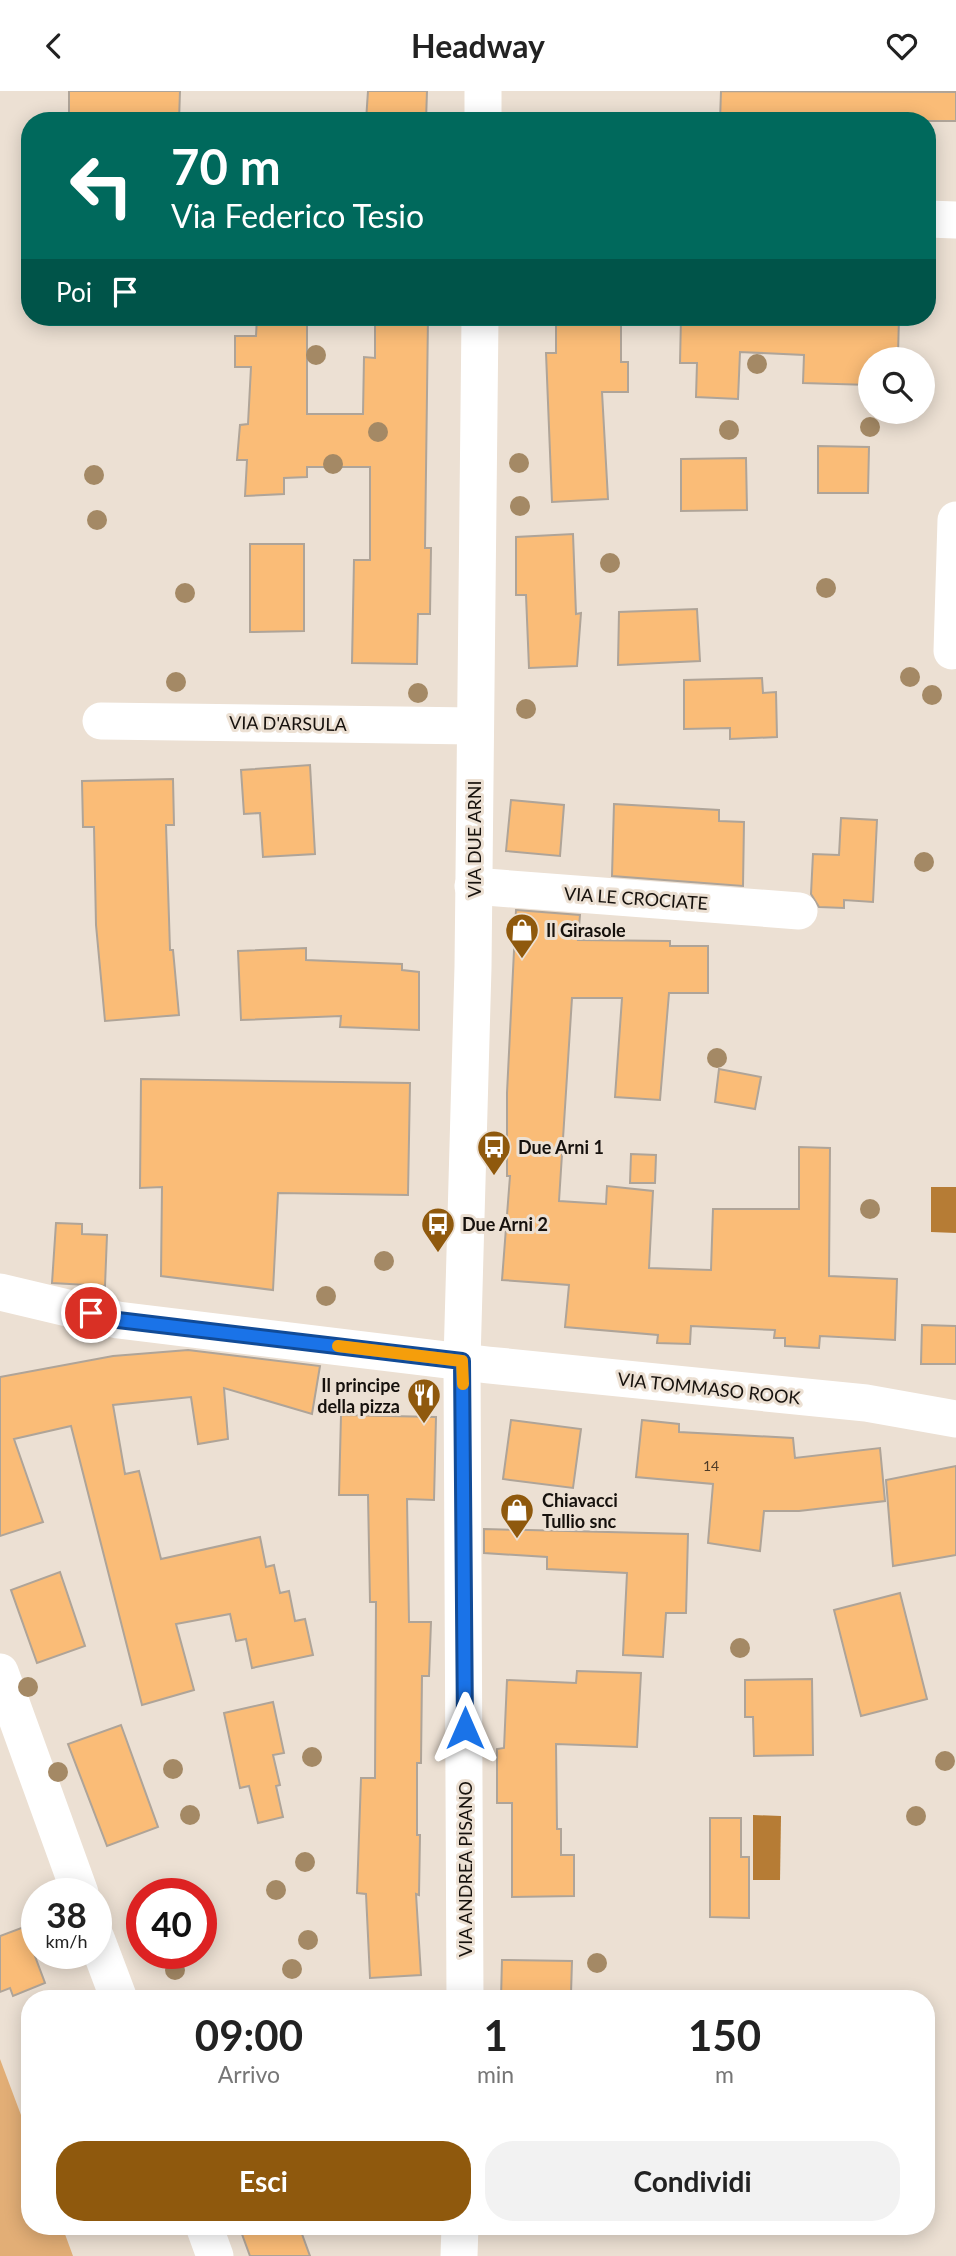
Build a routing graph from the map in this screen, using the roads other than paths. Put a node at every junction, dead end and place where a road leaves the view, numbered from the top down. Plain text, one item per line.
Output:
1 (483, 91) edge
2 (483, 112) edge
3 (936, 219) edge
4 (956, 220) edge
5 (480, 326) edge
6 (956, 520) edge
7 (952, 651) dead end
8 (101, 721) dead end
9 (474, 726) junction
10 (473, 886) junction
11 (799, 911) dead end
12 (0, 1292) edge
13 (462, 1361) junction
14 (956, 1419) edge
15 (0, 1672) edge
16 (75, 1878) edge
17 (108, 1969) edge
18 (116, 1990) edge
19 (465, 1990) edge
20 (207, 2235) edge
21 (460, 2235) edge
22 (215, 2256) edge
23 (459, 2256) edge

1 - 2 street
3 - 4 street
5 - 9 street, VIA DUE ARNI
6 - 7 street
8 - 9 street, VIA D'ARSULA
9 - 10 street, VIA DUE ARNI
10 - 11 street, VIA LE CROCIATE
10 - 13 street, VIA DUE ARNI
12 - 13 street, VIA TOMMASO ROOK
13 - 14 street, VIA TOMMASO ROOK
13 - 19 street, VIA ANDREA PISANO
15 - 16 street
17 - 18 street
20 - 22 street
21 - 23 street

